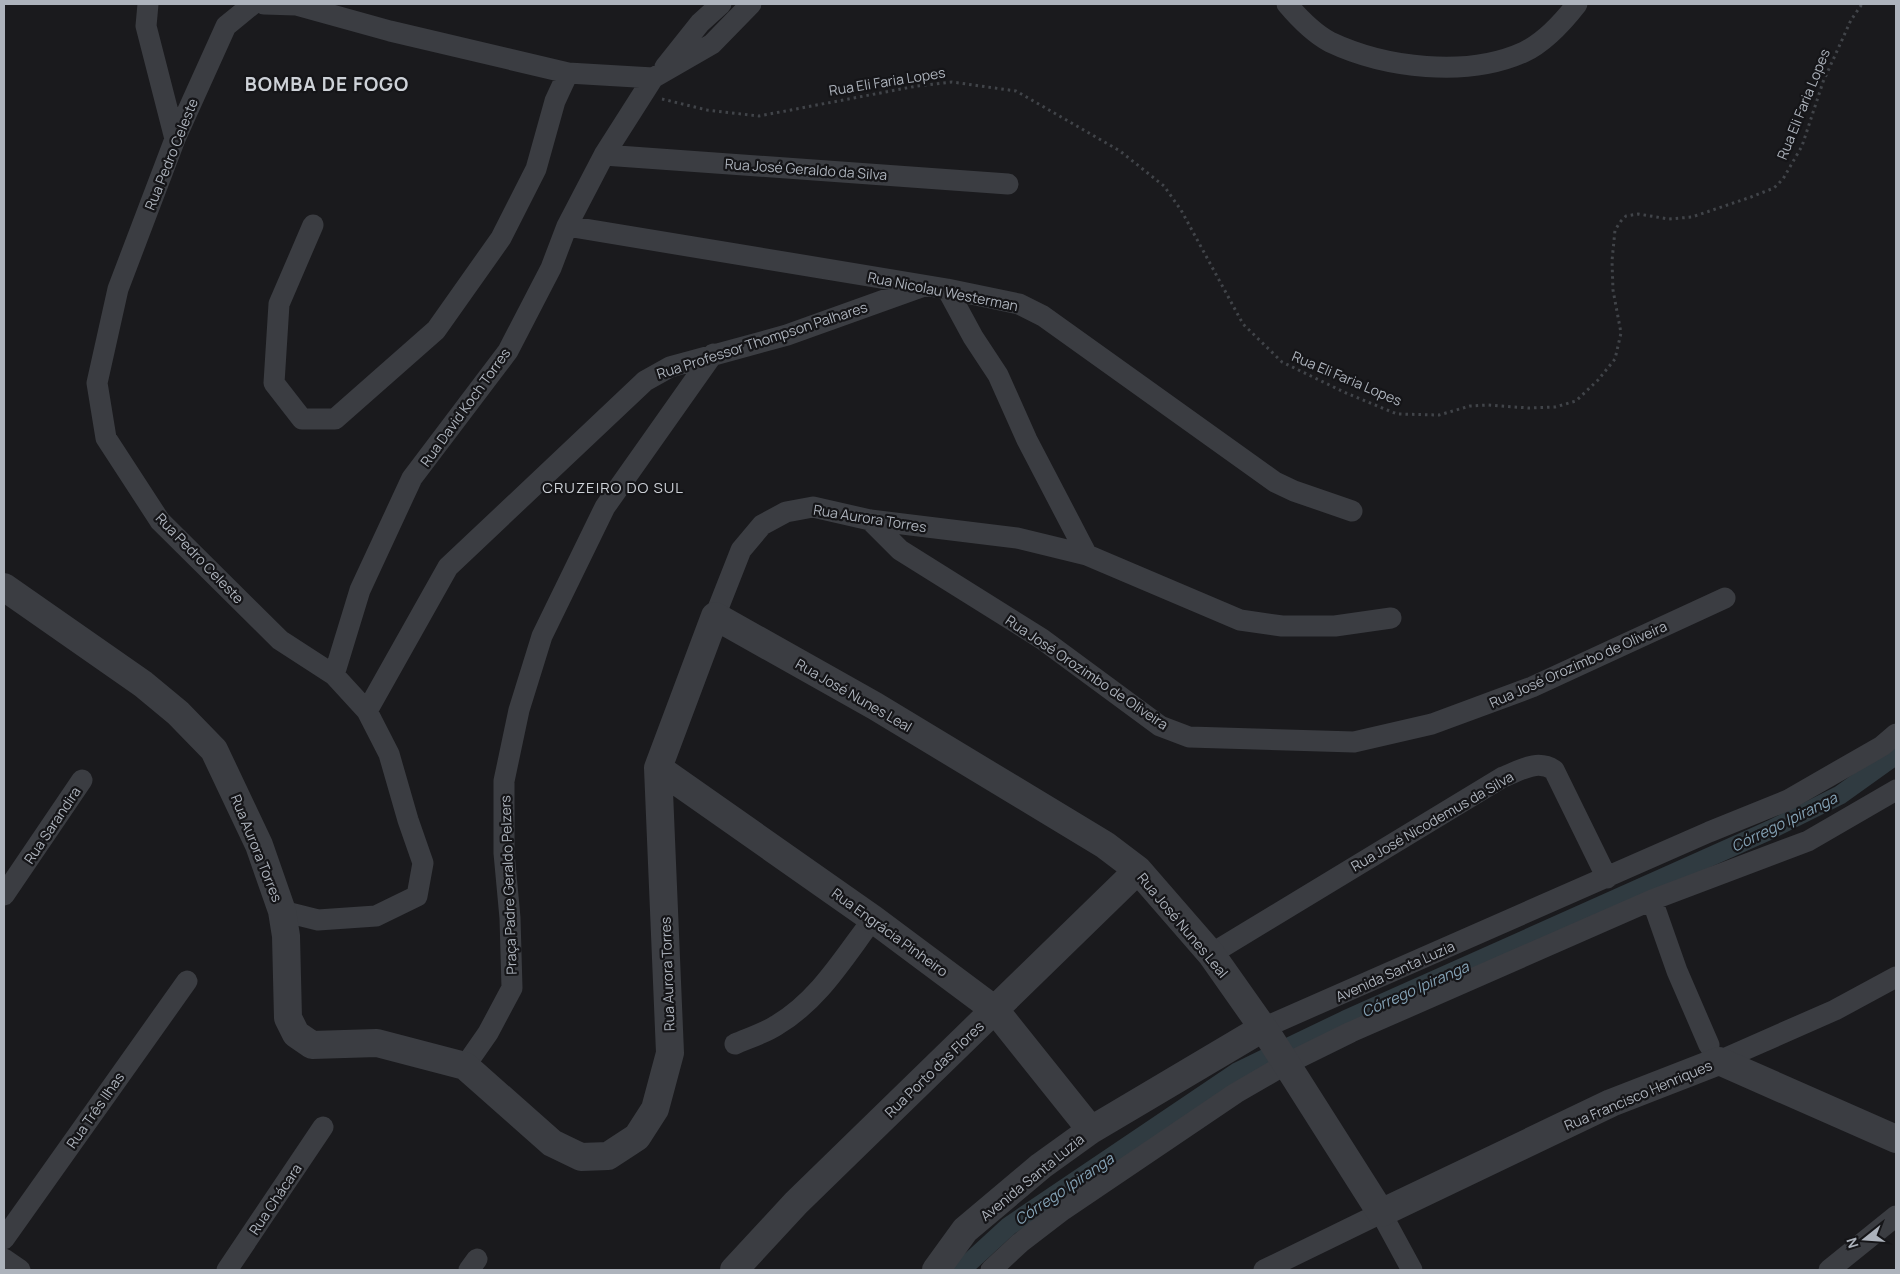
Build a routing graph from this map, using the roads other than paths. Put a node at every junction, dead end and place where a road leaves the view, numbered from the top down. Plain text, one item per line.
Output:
1 (148, 4) edge
2 (253, 4) edge
3 (264, 4) edge
4 (721, 4) edge
5 (751, 4) edge
6 (1287, 4) edge
7 (1577, 4) edge
8 (568, 73) junction
9 (652, 82) junction
10 (175, 139) junction
11 (604, 155) junction
12 (1008, 184) dead end
13 (313, 225) dead end
14 (567, 226) junction
15 (924, 286) junction
16 (947, 289) junction
17 (713, 354) junction
18 (1352, 511) dead end
19 (870, 520) junction
20 (1087, 555) junction
21 (4, 587) edge
22 (1725, 598) dead end
23 (715, 616) junction
24 (1391, 618) dead end
25 (334, 675) junction
26 (367, 711) junction
27 (1896, 734) edge
28 (658, 768) junction
29 (82, 780) dead end
30 (1896, 790) edge
31 (1138, 870) junction
32 (1607, 878) junction
33 (4, 895) edge
34 (1652, 900) junction
35 (282, 910) junction
36 (873, 919) junction
37 (1211, 954) junction
38 (1896, 977) edge
39 (187, 981) dead end
40 (995, 1010) junction
41 (735, 1044) dead end
42 (1274, 1045) junction
43 (1714, 1053) junction
44 (465, 1066) junction
45 (323, 1127) dead end
46 (1090, 1130) junction
47 (1896, 1139) edge
48 (1381, 1214) junction
49 (1896, 1216) edge
50 (4, 1239) edge
51 (4, 1259) edge
52 (20, 1270) edge
53 (227, 1270) edge
54 (734, 1270) edge
55 (936, 1270) edge
56 (991, 1270) edge
57 (1264, 1270) edge
58 (1412, 1270) edge
59 (1830, 1270) edge

1 - 10 street
2 - 10 street, Rua Pedro Celeste
3 - 8 street
4 - 9 street, Rua David Koch Torres
5 - 9 street, Rua David Koch Torres
6 - 7 street
8 - 9 street
8 - 13 street
9 - 11 street, Rua David Koch Torres
10 - 25 street, Rua Pedro Celeste
11 - 12 street, Rua José Geraldo da Silva
11 - 14 street, Rua David Koch Torres
14 - 15 street, Rua Nicolau Westerman
14 - 25 street, Rua David Koch Torres
15 - 16 street, Rua Nicolau Westerman
15 - 17 street, Rua Professor Thompson Palhares
16 - 18 street, Rua Nicolau Westerman
16 - 20 street
17 - 26 street, Rua Professor Thompson Palhares
17 - 44 street, Praça Padre Geraldo Pelzers
19 - 20 street, Rua Aurora Torres
19 - 22 street, Rua José Orozimbo de Oliveira
19 - 23 street, Rua Aurora Torres
20 - 24 street, Rua Aurora Torres
21 - 35 street, Rua Aurora Torres
23 - 28 street, Rua Aurora Torres
23 - 31 street, Rua José Nunes Leal
25 - 26 street, Rua Pedro Celeste
26 - 35 street, Rua Pedro Celeste
27 - 32 street, Avenida Santa Luzia
28 - 36 street, Rua Engrácia Pinheiro
28 - 44 street, Rua Aurora Torres
29 - 33 street, Rua Sarandira
30 - 34 street, Avenida Santa Luzia
31 - 37 street, Rua José Nunes Leal
31 - 40 street, Rua Porto das Flores
32 - 37 street, Rua José Nicodemus da Silva
32 - 42 street, Avenida Santa Luzia
34 - 42 street, Avenida Santa Luzia
34 - 43 street
35 - 44 street, Rua Aurora Torres
36 - 40 street, Rua Engrácia Pinheiro
36 - 41 street
37 - 42 street, Rua José Nunes Leal
38 - 43 street, Rua Francisco Henriques
39 - 50 street, Rua Três Ilhas
40 - 46 street, Rua Engrácia Pinheiro
40 - 54 street, Rua Porto das Flores
42 - 46 street, Avenida Santa Luzia
42 - 48 street, Rua José Nunes Leal
42 - 56 street, Avenida Santa Luzia
43 - 47 street
43 - 48 street, Rua Francisco Henriques
45 - 53 street, Rua Chácara
46 - 55 street, Avenida Santa Luzia
48 - 57 street
48 - 58 street, Rua José Nunes Leal
49 - 59 street
51 - 52 street

